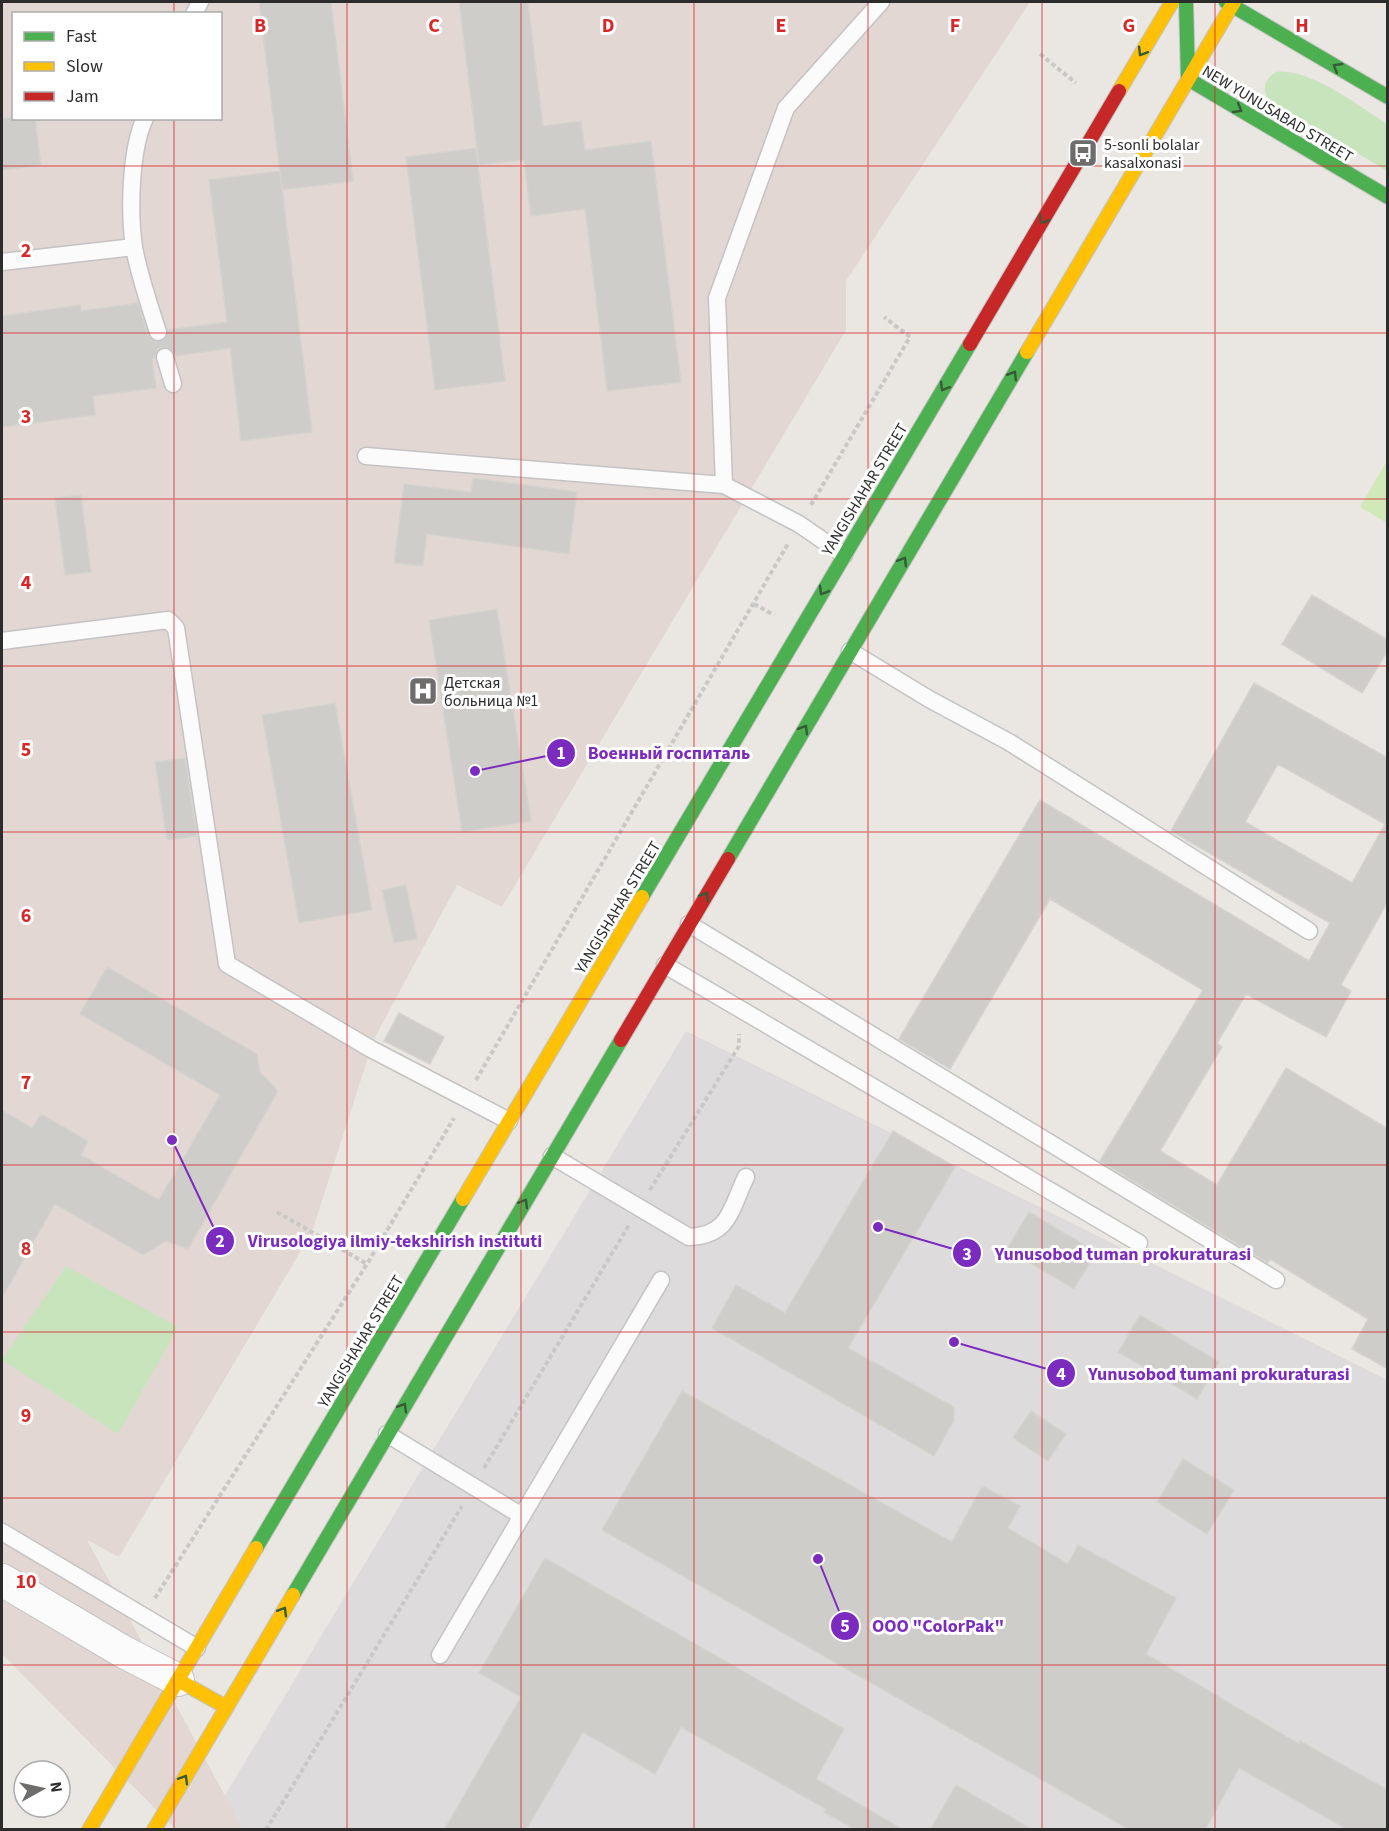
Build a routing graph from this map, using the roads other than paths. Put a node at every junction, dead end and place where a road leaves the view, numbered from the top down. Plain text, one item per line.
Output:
1 (881, 2) edge
2 (1172, 2) edge
3 (1186, 2) edge
4 (1231, 3) edge
5 (1188, 80) junction
6 (1388, 97) edge
7 (144, 120) edge
8 (1388, 197) edge
9 (134, 247) junction
10 (2, 262) edge
11 (158, 332) dead end
12 (165, 357) dead end
13 (173, 384) dead end
14 (366, 456) dead end
15 (724, 485) junction
16 (844, 555) junction
17 (2, 641) edge
18 (850, 651) junction
19 (689, 924) junction
20 (1310, 931) dead end
21 (665, 965) junction
22 (559, 1062) dead end
23 (543, 1064) junction
24 (584, 1076) dead end
25 (590, 1092) junction
26 (509, 1121) junction
27 (552, 1156) junction
28 (746, 1177) dead end
29 (1139, 1243) dead end
30 (661, 1280) dead end
31 (1276, 1280) dead end
32 (387, 1434) junction
33 (522, 1516) junction
34 (2, 1532) edge
35 (2, 1580) edge
36 (197, 1648) junction
37 (440, 1655) dead end
38 (178, 1680) junction
39 (226, 1707) junction
40 (89, 1830) edge
41 (154, 1830) edge

1 - 15 lane
2 -> 16 main road, YANGISHAHAR STREET
3 - 5 main road, NEW YUNUSABAD STREET
4 - 5 main road
6 -> 4 main road
5 -> 8 main road, NEW YUNUSABAD STREET
18 -> 5 main road
7 - 9 lane
9 - 10 lane
9 - 11 lane
12 - 13 lane
14 - 15 lane
15 - 16 lane
16 -> 23 main road, YANGISHAHAR STREET
17 - 26 lane
19 -> 18 main road
18 - 20 lane
19 - 21 main road
19 - 31 lane
21 - 25 main road
21 - 29 lane
22 - 23 main road
23 - 26 main road, YANGISHAHAR STREET
24 - 25 main road
25 - 27 main road
26 - 36 main road, YANGISHAHAR STREET
27 - 28 lane
32 -> 27 main road
30 - 33 lane
32 - 33 lane
39 -> 32 main road
33 - 37 lane
34 - 36 lane
35 - 38 street
36 - 38 main road, YANGISHAHAR STREET
38 - 39 main road
38 - 40 main road, YANGISHAHAR STREET
41 -> 39 main road

